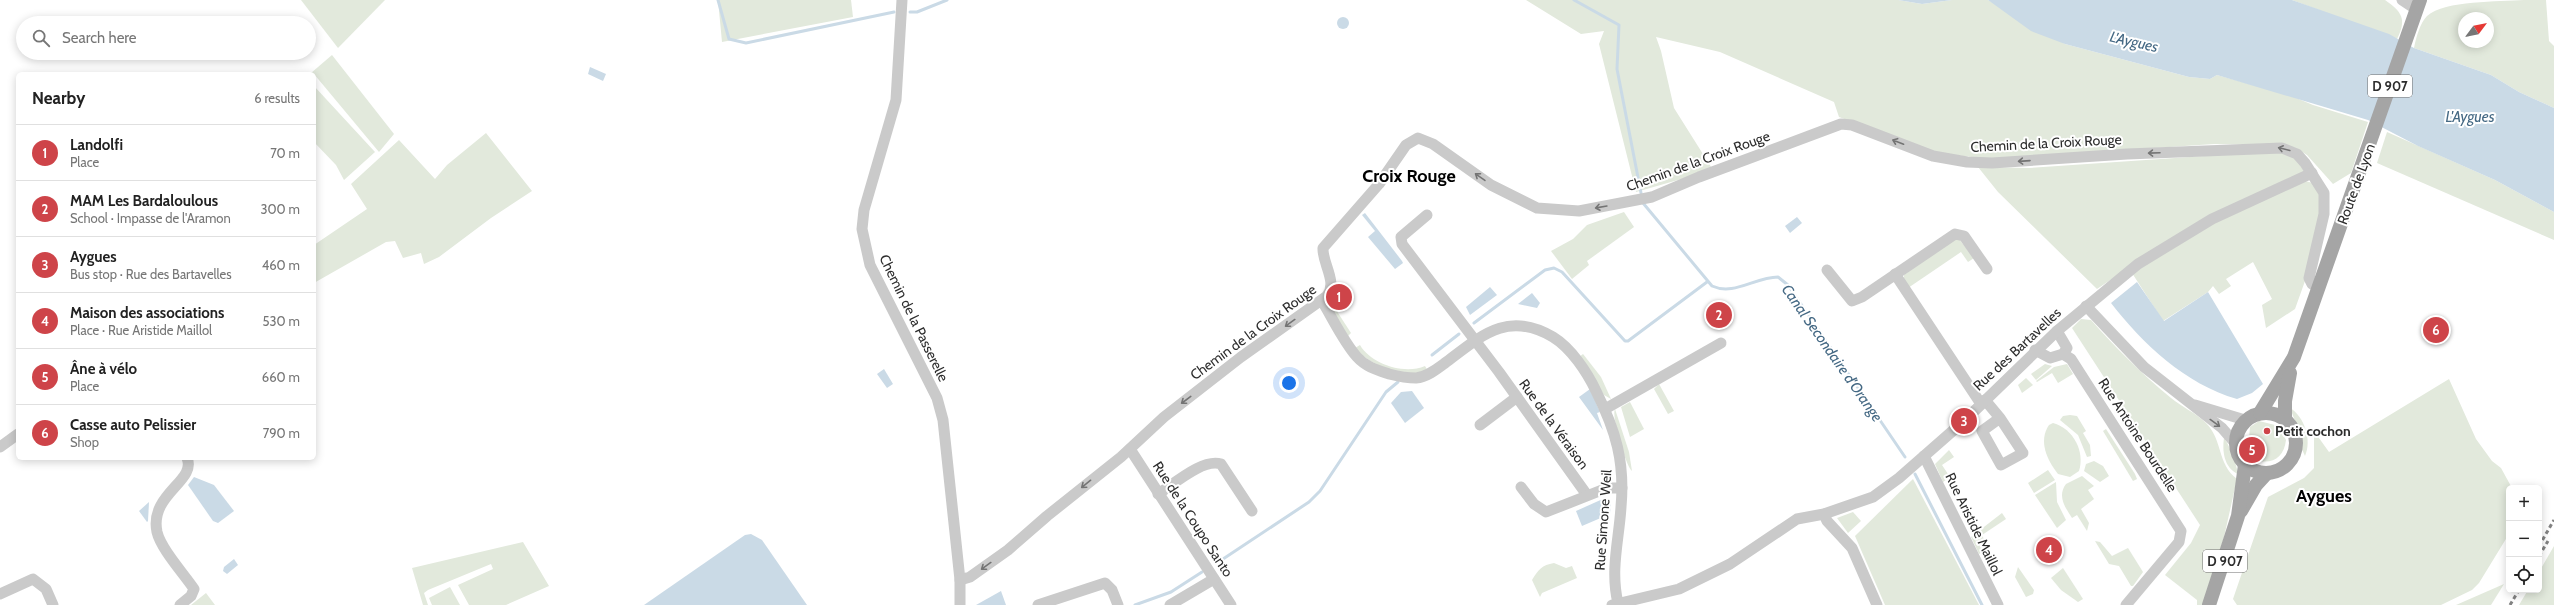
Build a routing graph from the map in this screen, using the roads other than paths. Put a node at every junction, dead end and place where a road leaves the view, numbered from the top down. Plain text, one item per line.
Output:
1 (902, 0) edge
2 (2402, 0) edge
3 (2418, 5) edge
4 (2312, 174) junction
5 (1427, 215) dead end
6 (1987, 269) dead end
7 (1827, 270) dead end
8 (1895, 274) junction
9 (2319, 288) junction
10 (1322, 301) junction
11 (2086, 306) junction
12 (2056, 331) junction
13 (1474, 341) junction
14 (1721, 343) dead end
15 (2034, 350) junction
16 (2063, 354) junction
17 (2290, 367) junction
18 (1517, 397) junction
19 (1983, 402) junction
20 (2193, 404) junction
21 (1606, 409) junction
22 (2260, 413) junction
23 (2000, 418) dead end
24 (2285, 419) junction
25 (2245, 420) junction
26 (1480, 424) dead end
27 (16, 435) edge
28 (2235, 443) junction
29 (0, 447) edge
30 (1130, 449) junction
31 (1924, 456) junction
32 (188, 460) edge
33 (2245, 465) junction
34 (2267, 473) junction
35 (1521, 487) dead end
36 (1622, 488) junction
37 (1158, 494) junction
38 (1587, 495) junction
39 (1252, 511) dead end
40 (1824, 514) junction
41 (2238, 516) junction
42 (1214, 579) junction
43 (960, 580) junction
44 (0, 594) edge
45 (1615, 604) edge
46 (53, 605) edge
47 (180, 605) edge
48 (960, 605) edge
49 (1038, 605) edge
50 (1118, 605) edge
51 (1170, 605) edge
52 (1231, 605) edge
53 (1877, 605) edge
54 (1998, 605) edge
55 (2126, 605) edge
56 (2209, 605) edge

1 - 43 street, Chemin de la Passerelle
2 - 3 street
3 - 9 main road, Route de Lyon / D 907
4 - 9 street
4 -> 10 street, Chemin de la Croix Rouge
4 - 11 street, Rue des Bartavelles
5 - 13 street, Rue de la Véraison
6 - 8 street
7 - 8 street
8 - 19 street
9 - 17 main road, Route de Lyon / D 907
10 - 13 street, Rue Simone Weil
10 -> 30 street, Chemin de la Croix Rouge
11 - 12 street, Rue des Bartavelles
11 - 20 street
12 - 15 street, Rue des Bartavelles
12 - 16 street
13 - 18 street, Rue de la Véraison
13 - 21 street, Rue Simone Weil
14 - 21 street
15 - 16 street
15 - 19 street, Rue des Bartavelles
16 - 55 street, Rue Antoine Bourdelle
17 - 22 main road, Route de Lyon / D 907
17 - 24 main road, Route de Lyon / D 907
18 - 26 street
18 - 38 street, Rue de la Véraison
19 - 23 street
19 - 31 street, Rue des Bartavelles
20 - 25 street
20 -> 28 street
21 - 36 street, Rue Simone Weil
22 - 24 main road
22 - 25 main road
24 - 34 main road
25 - 28 main road
27 - 29 street
28 - 33 main road
30 - 37 street, Rue de la Coupo Santo
30 -> 43 street, Chemin de la Croix Rouge
31 - 40 street, Rue des Bartavelles
31 - 54 street, Rue Aristide Maillol
32 - 47 street
33 - 34 main road
33 - 41 main road, D 907
34 - 41 main road, D 907
35 - 38 street
36 - 38 street
36 - 45 street, Rue Simone Weil
37 - 39 street
37 - 42 street, Rue de la Coupo Santo
40 - 45 street, Rue des Bartavelles
40 - 53 street
41 - 56 main road, D 907
42 - 51 street
42 - 52 street, Rue de la Coupo Santo
43 - 48 street, Chemin de la Passerelle
44 - 46 street
49 - 50 street

